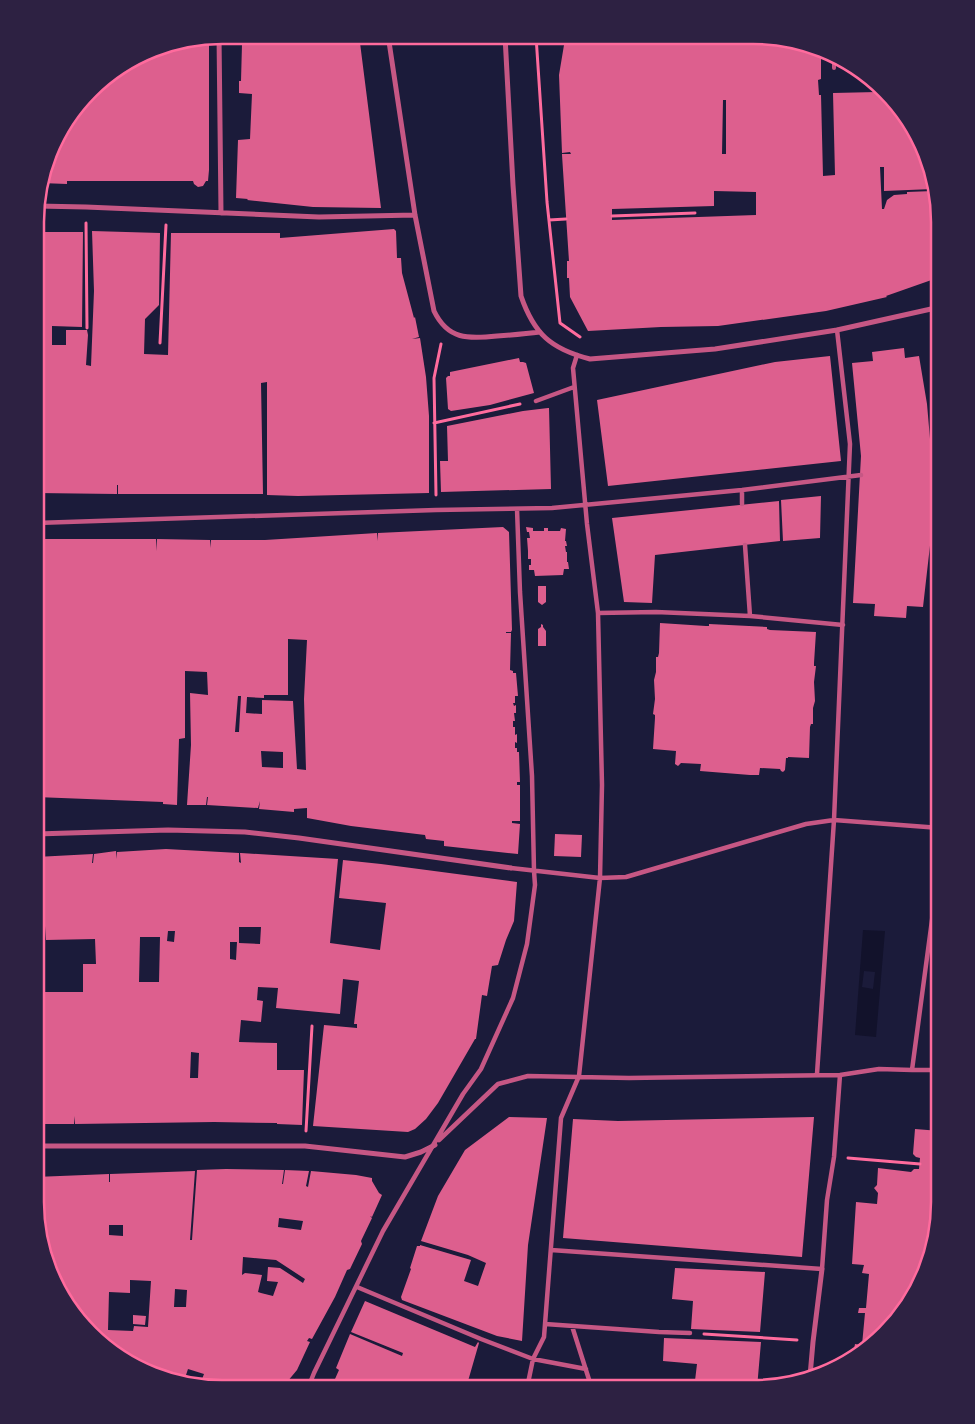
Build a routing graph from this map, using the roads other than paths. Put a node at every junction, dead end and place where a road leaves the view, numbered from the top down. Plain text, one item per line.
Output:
1 (219, 44) edge
2 (389, 44) edge
3 (505, 44) edge
4 (834, 63) edge
5 (834, 68) dead end
6 (44, 206) edge
7 (221, 213) junction
8 (415, 215) junction
9 (931, 309) edge
10 (837, 330) junction
11 (540, 332) junction
12 (577, 355) junction
13 (574, 387) junction
14 (536, 401) road end
15 (861, 475) dead end
16 (848, 476) junction
17 (742, 490) junction
18 (742, 504) dead end
19 (586, 506) junction
20 (517, 508) junction
21 (44, 524) edge
22 (745, 545) dead end
23 (598, 613) junction
24 (750, 616) junction
25 (843, 625) junction
26 (834, 820) junction
27 (931, 827) edge
28 (44, 834) edge
29 (511, 868) joint
30 (534, 871) junction
31 (600, 878) junction
32 (931, 928) edge
33 (912, 1070) junction
34 (931, 1070) edge
35 (817, 1074) junction
36 (840, 1075) junction
37 (579, 1076) junction
38 (435, 1144) junction
39 (44, 1146) edge
40 (551, 1250) junction
41 (822, 1270) junction
42 (357, 1287) junction
43 (545, 1324) junction
44 (572, 1326) junction
45 (690, 1334) road end
46 (533, 1360) junction
47 (586, 1369) junction
48 (810, 1371) edge
49 (311, 1380) edge
50 (529, 1380) edge
51 (589, 1380) edge

1 - 7 street
2 - 8 street
3 - 11 street
4 - 5 lane
6 - 7 street
7 - 8 street
8 - 11 street
9 - 10 street
10 - 12 street
10 - 16 street
11 - 12 street
12 - 13 street
13 - 14 street
13 - 19 street
15 - 16 street
16 - 17 street
16 - 25 street
17 - 18 street
17 - 19 street
19 - 20 street
19 - 23 street
20 - 21 street
20 - 30 street
22 - 24 street
23 - 24 street
23 - 31 street
24 - 25 street
25 - 26 street
26 - 27 street
26 - 31 street
26 - 35 street
28 - 29 street
29 - 30 street
30 - 31 street
30 - 38 street
31 - 37 street
32 - 33 street
33 - 34 street
33 - 36 street
35 - 36 street
35 - 37 street
36 - 41 street
37 - 38 street
37 - 40 street
38 - 39 street
38 - 42 street
40 - 41 street
40 - 43 street
41 - 48 street
42 - 46 street
42 - 49 street
43 - 44 street
43 - 46 street
44 - 45 street
44 - 47 street
46 - 47 street
46 - 50 street
47 - 51 street

